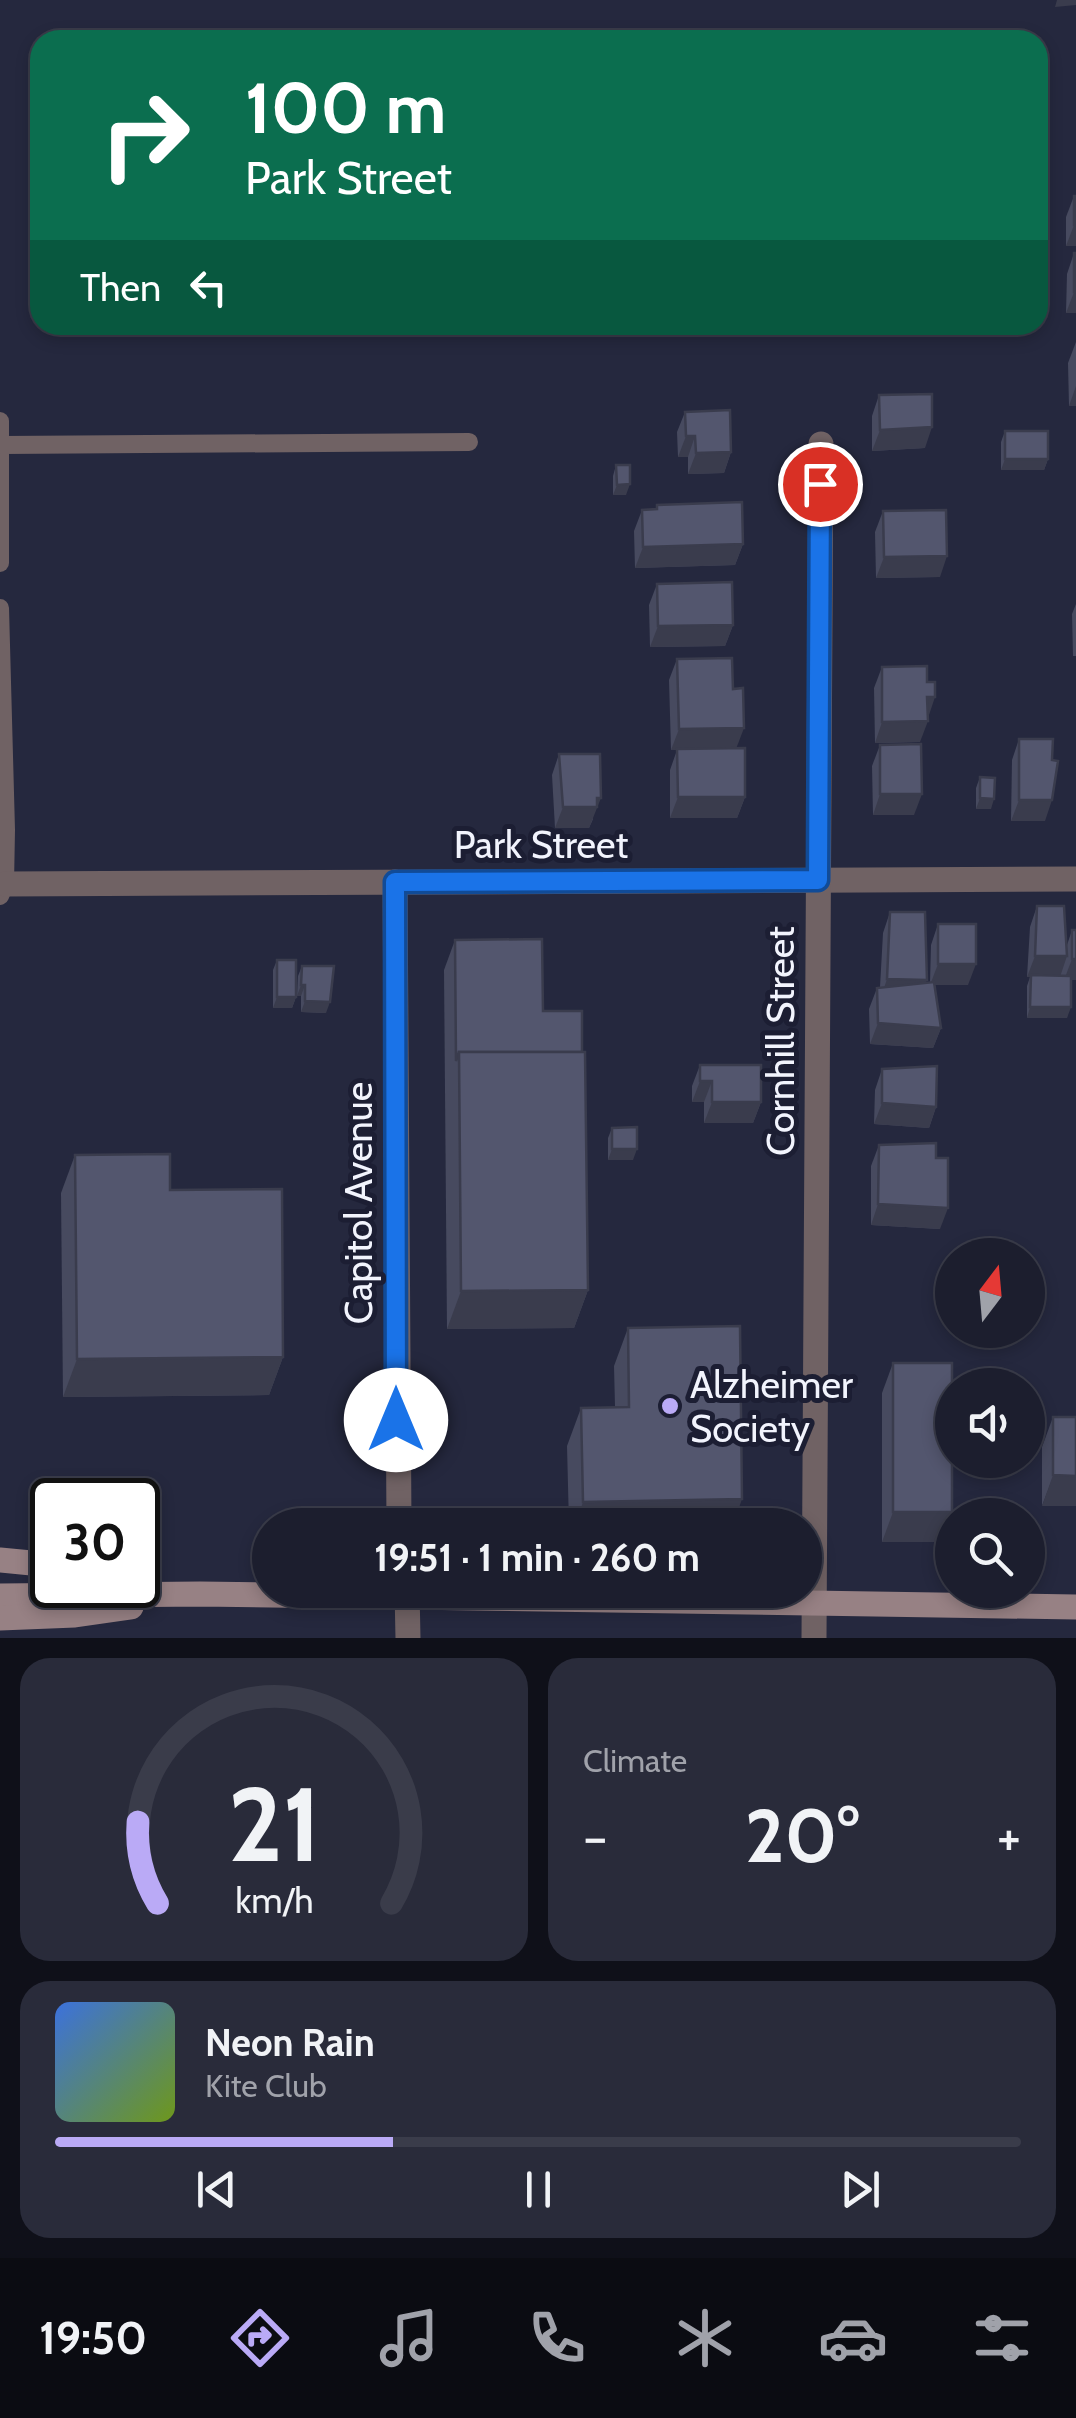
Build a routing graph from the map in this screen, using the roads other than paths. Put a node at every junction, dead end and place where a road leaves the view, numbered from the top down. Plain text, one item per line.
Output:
1 (0, 421) edge
2 (469, 442) dead end
3 (820, 444) dead end
4 (2, 445) edge
5 (0, 563) edge
6 (0, 608) edge
7 (1076, 879) edge
8 (818, 880) junction
9 (395, 882) junction
10 (2, 888) edge
11 (398, 1508) edge
12 (815, 1508) edge
13 (0, 1560) edge
14 (30, 1563) edge
15 (160, 1586) edge
16 (200, 1594) junction
17 (252, 1594) edge
18 (0, 1596) edge
19 (822, 1603) edge
20 (1076, 1607) edge
21 (408, 1608) edge
22 (814, 1608) edge
23 (0, 1618) edge
24 (408, 1638) edge
25 (814, 1638) edge

1 - 4 lane
2 - 4 lane
3 - 8 street, Cornhill Street
4 - 5 lane
6 - 10 lane
7 - 8 street, Park Street
8 - 9 street, Park Street
8 - 12 street, Cornhill Street
9 - 10 street, Park Street
9 - 11 street, Capitol Avenue
13 - 14 main road
15 - 16 main road
16 - 17 main road
16 - 18 main road
16 - 23 main road
19 - 20 main road
21 - 24 street
22 - 25 street, Cornhill Street

